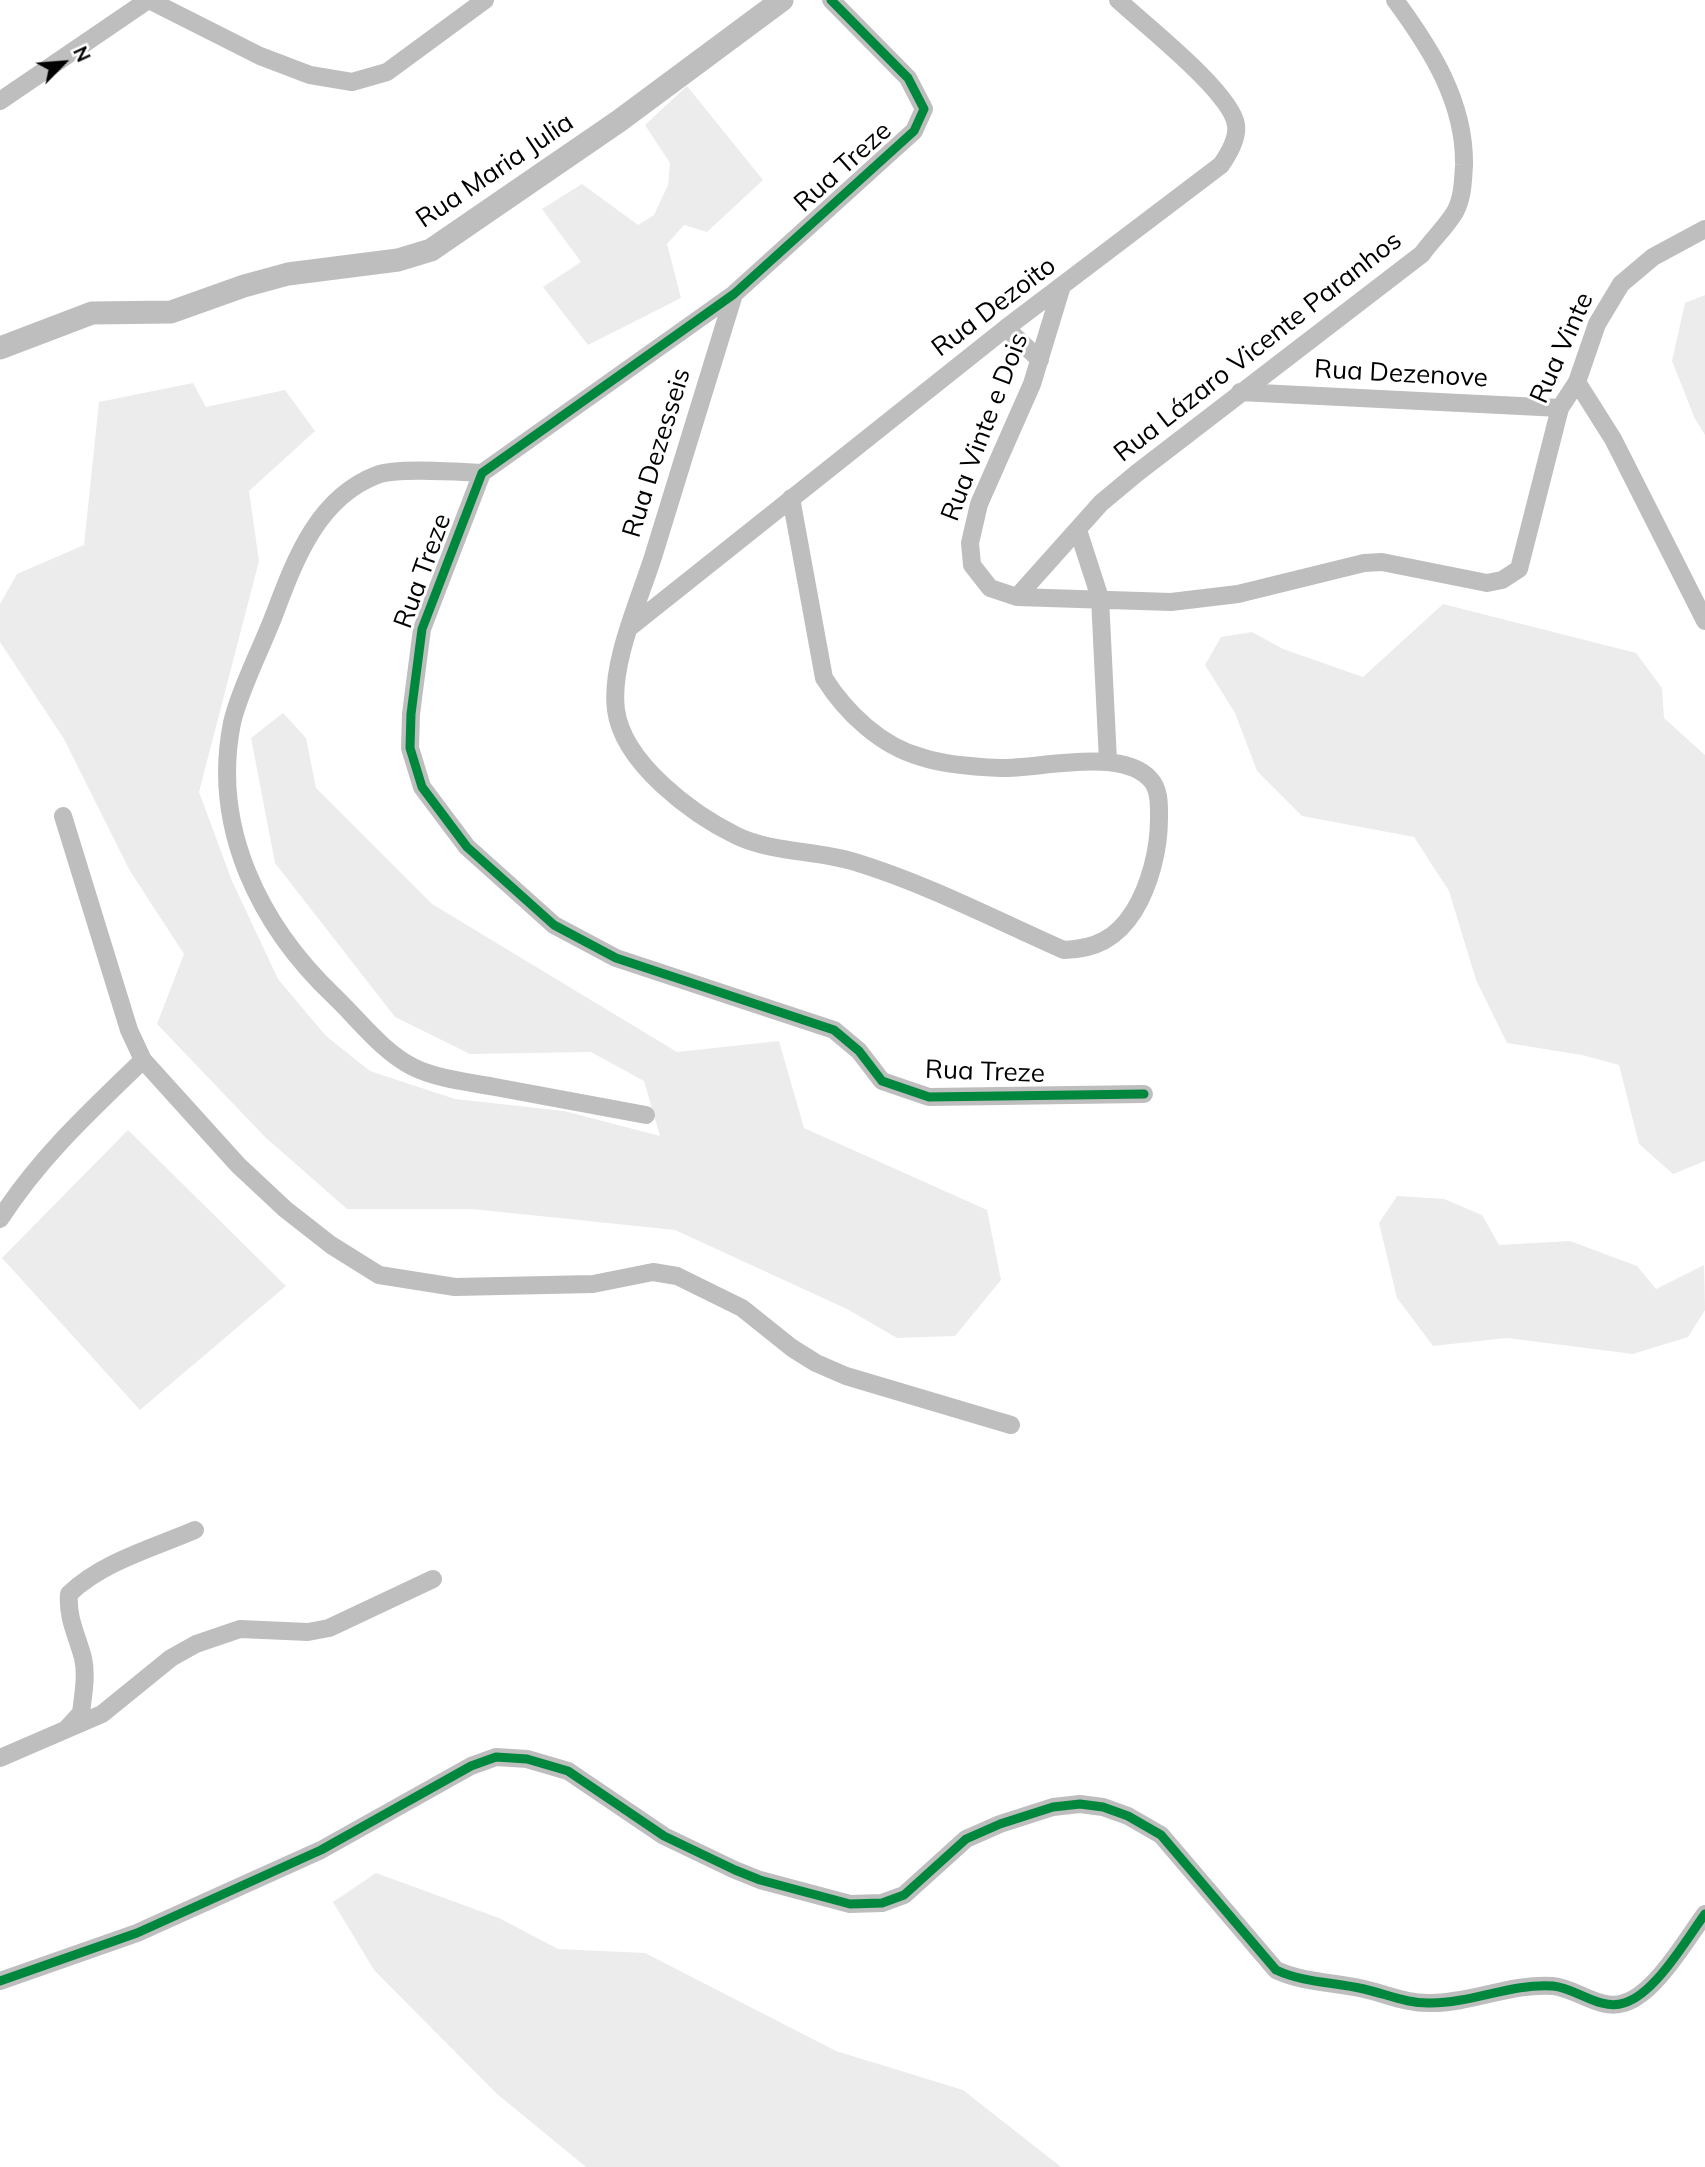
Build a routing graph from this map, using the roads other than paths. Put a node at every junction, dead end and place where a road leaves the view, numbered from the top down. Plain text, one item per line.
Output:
1 (149, 0) edge
2 (485, 0) edge
3 (782, 0) edge
4 (831, 0) edge
5 (1118, 0) edge
6 (1395, 0) edge
7 (0, 101) edge
8 (1705, 229) edge
9 (1061, 289) junction
10 (734, 294) junction
11 (1006, 328) junction
12 (0, 348) edge
13 (1040, 360) junction
14 (1577, 382) junction
15 (1240, 392) junction
16 (1560, 408) junction
17 (482, 473) junction
18 (792, 498) junction
19 (1078, 530) junction
20 (1529, 533) joint
21 (1017, 597) junction
22 (1100, 598) junction
23 (1705, 621) edge
24 (629, 628) junction
25 (1108, 761) junction
26 (63, 816) dead end
27 (143, 1060) junction
28 (1144, 1094) dead end
29 (646, 1115) dead end
30 (0, 1219) edge
31 (1011, 1424) dead end
32 (195, 1530) dead end
33 (433, 1579) dead end
34 (63, 1732) junction
35 (0, 1758) edge
36 (1705, 1914) edge
37 (0, 1981) edge

1 - 2 street
1 - 7 street
3 - 12 street, Rua Maria Julia
4 - 10 street, Rua Treze
5 - 9 street, Rua Dezoito
6 - 15 street, Rua Lázaro Vicente Paranhos
8 - 14 street, Rua Vinte
9 - 11 street, Rua Dezoito
9 - 13 street, Rua Vinte e Dois
10 - 17 street, Rua Treze
10 - 24 street, Rua Dezesseis
11 - 13 street
11 - 18 street, Rua Dezoito
13 - 21 street, Rua Vinte e Dois
14 - 16 street, Rua Vinte
14 - 23 street
15 - 16 street, Rua Dezenove
15 - 19 street, Rua Lázaro Vicente Paranhos
16 - 20 street, Rua Vinte
17 - 28 street, Rua Treze
17 - 29 street
18 - 24 street, Rua Dezoito
18 - 25 street
19 - 21 street, Rua Lázaro Vicente Paranhos
19 - 22 street
20 - 22 street, Rua Vinte e Dois
21 - 22 street, Rua Vinte e Dois
22 - 25 street
24 - 25 street, Rua Dezesseis
26 - 27 street
27 - 30 street
27 - 31 street
32 - 34 street
33 - 34 street
34 - 35 street
36 - 37 street

